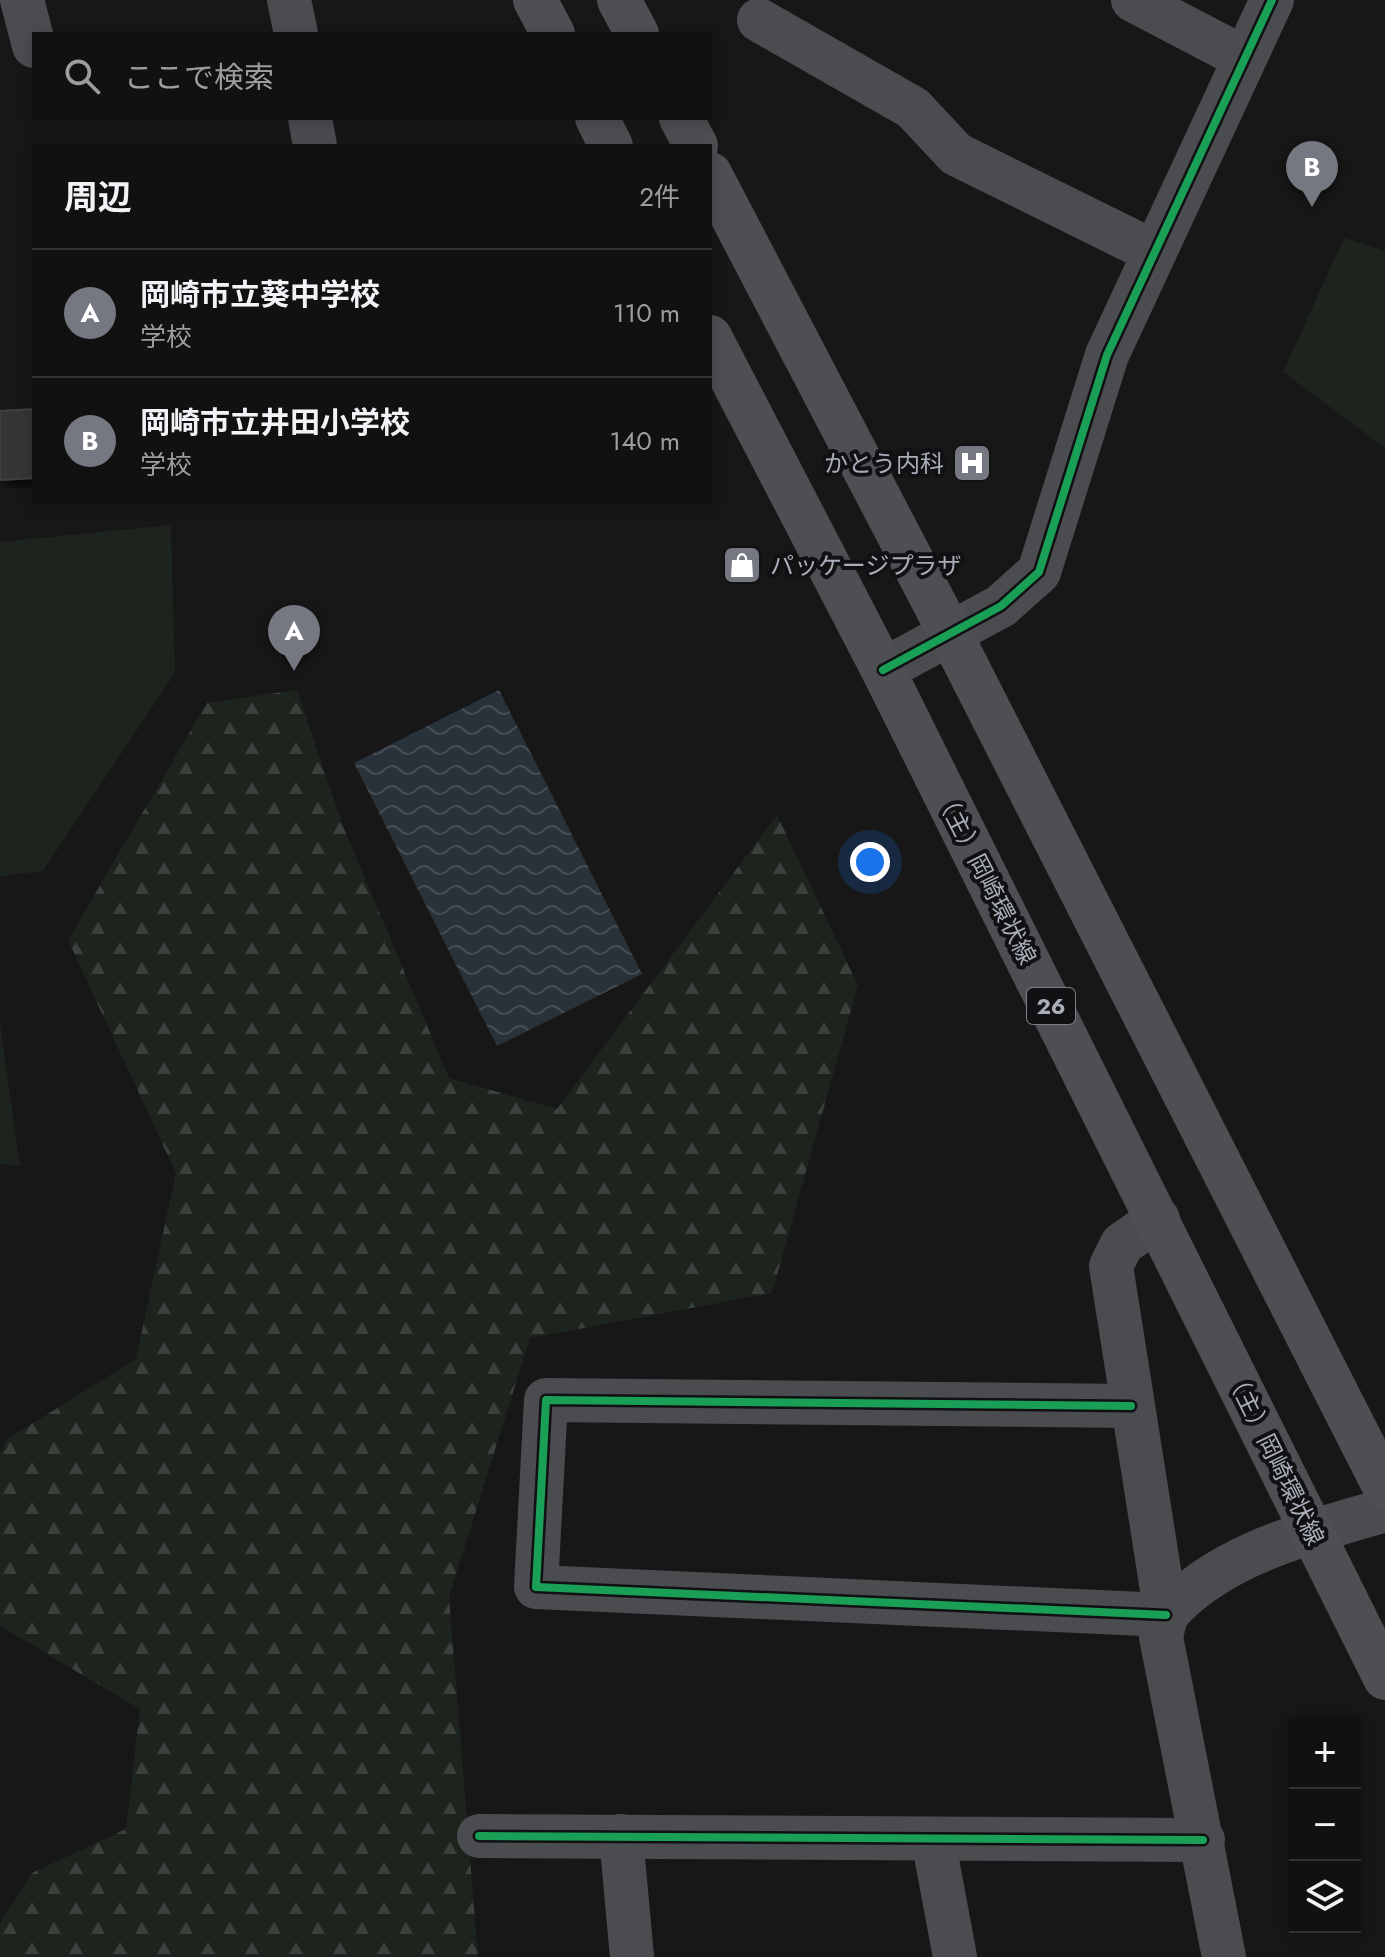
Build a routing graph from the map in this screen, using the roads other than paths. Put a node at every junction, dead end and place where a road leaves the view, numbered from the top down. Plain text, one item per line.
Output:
1 (22, 0) edge
2 (289, 0) edge
3 (535, 0) edge
4 (1133, 0) edge
5 (1272, 0) edge
6 (759, 20) dead end
7 (296, 32) edge
8 (552, 32) edge
9 (32, 38) edge
10 (1244, 58) junction
11 (310, 120) edge
12 (598, 120) edge
13 (682, 120) edge
14 (315, 144) edge
15 (610, 144) edge
16 (695, 144) edge
17 (712, 178) edge
18 (1154, 252) junction
19 (712, 341) edge
20 (951, 635) junction
21 (883, 670) junction
22 (1158, 1219) junction
23 (1131, 1406) junction
24 (1385, 1488) edge
25 (1385, 1510) edge
26 (1312, 1532) junction
27 (1166, 1615) junction
28 (1385, 1678) edge
29 (479, 1836) dead end
30 (621, 1836) junction
31 (933, 1839) junction
32 (1203, 1840) junction
33 (632, 1957) edge
34 (955, 1957) edge
35 (1224, 1957) edge

1 - 9 street
2 - 7 street
3 - 8 main road
4 - 10 street
5 - 10 street
6 - 18 street
10 - 18 street
11 - 14 street
12 - 15 main road
13 - 16 main road
17 - 20 main road
18 - 20 street
19 - 21 main road, （主）岡崎環状線 / 26
20 - 21 street
20 - 24 main road
21 - 22 main road, （主）岡崎環状線 / 26
22 - 23 street
22 - 26 main road, （主）岡崎環状線 / 26
23 - 27 street
23 - 27 street
25 - 26 street
26 - 27 street
26 - 28 main road, （主）岡崎環状線 / 26
27 - 32 street
29 - 30 street
30 - 31 street
30 - 33 street
31 - 32 street
31 - 34 street
32 - 35 street

